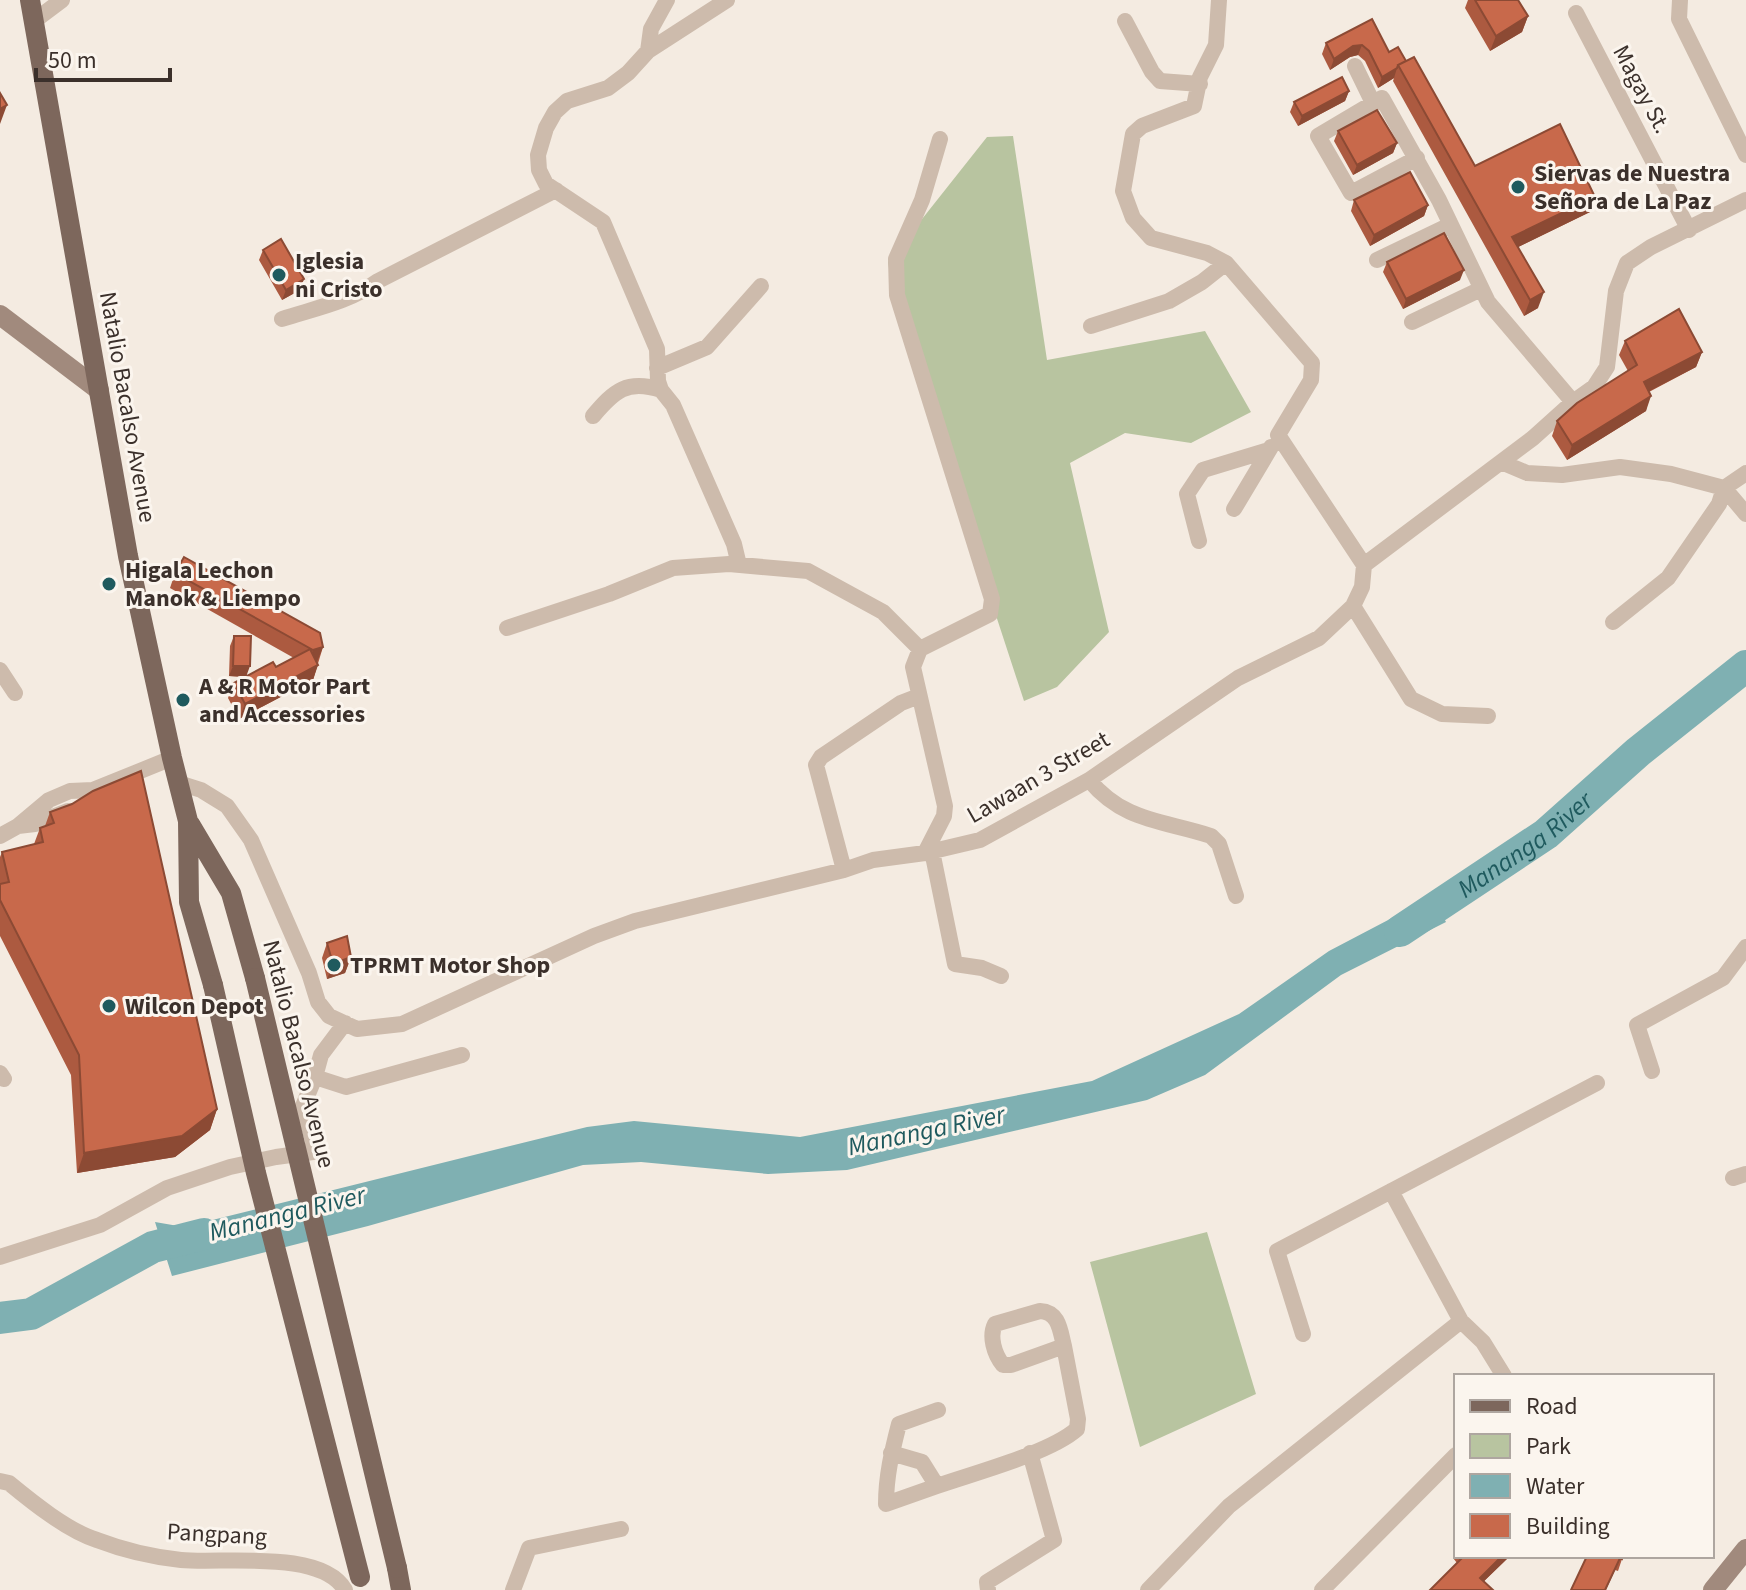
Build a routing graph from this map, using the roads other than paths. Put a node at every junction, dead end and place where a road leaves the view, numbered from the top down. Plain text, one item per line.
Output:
1 (30, 0) edge
2 (62, 0) edge
3 (667, 0) edge
4 (727, 0) edge
5 (1219, 0) edge
6 (1680, 0) edge
7 (1576, 13) dead end
8 (34, 21) junction
9 (1125, 21) dead end
10 (648, 51) junction
11 (1355, 66) dead end
12 (1200, 84) junction
13 (1373, 103) junction
14 (940, 139) dead end
15 (1746, 155) edge
16 (1417, 158) junction
17 (556, 190) junction
18 (1746, 200) edge
19 (1450, 225) junction
20 (1689, 230) junction
21 (1377, 260) dead end
22 (1226, 263) junction
23 (761, 286) dead end
24 (1481, 289) junction
25 (0, 315) edge
26 (282, 319) dead end
27 (1412, 322) dead end
28 (1091, 326) dead end
29 (657, 368) junction
30 (99, 390) junction
31 (661, 390) junction
32 (1573, 402) junction
33 (593, 416) dead end
34 (1278, 435) junction
35 (1269, 450) junction
36 (1501, 462) junction
37 (1746, 473) edge
38 (1724, 488) junction
39 (1234, 509) dead end
40 (1746, 514) edge
41 (1199, 541) dead end
42 (739, 565) junction
43 (1364, 565) junction
44 (1353, 606) junction
45 (1613, 622) dead end
46 (507, 628) dead end
47 (920, 649) junction
48 (0, 670) edge
49 (15, 693) dead end
50 (919, 696) junction
51 (1488, 716) dead end
52 (172, 758) junction
53 (1089, 780) junction
54 (179, 783) junction
55 (188, 821) junction
56 (0, 836) edge
57 (929, 852) junction
58 (844, 870) junction
59 (1236, 896) dead end
60 (1746, 947) edge
61 (1001, 976) dead end
62 (345, 1023) junction
63 (462, 1055) dead end
64 (1652, 1071) dead end
65 (315, 1077) junction
66 (1597, 1083) dead end
67 (1391, 1191) junction
68 (0, 1257) edge
69 (1461, 1321) junction
70 (1303, 1334) dead end
71 (1064, 1346) junction
72 (1503, 1374) edge
73 (938, 1410) dead end
74 (891, 1453) junction
75 (1030, 1453) junction
76 (1454, 1457) edge
77 (0, 1481) edge
78 (937, 1486) junction
79 (621, 1529) dead end
80 (1746, 1549) edge
81 (356, 1586) edge
82 (401, 1590) edge
83 (513, 1590) edge
84 (988, 1590) edge
85 (1148, 1590) edge
86 (1322, 1590) edge
87 (1713, 1590) edge

1 - 8 main road, Natalio Bacalso Avenue
2 - 8 street
3 - 10 street
4 - 10 street
5 - 12 street
6 - 15 street
7 - 20 street, Magay St.
8 - 30 main road, Natalio Bacalso Avenue
9 - 12 street
10 - 17 street
11 - 13 street
12 - 22 street
13 - 16 street
13 - 16 street
14 - 47 street
16 - 19 street
17 - 26 street
17 - 29 street
18 - 20 street
19 - 21 street
19 - 24 street
20 - 32 street
22 - 28 street
22 - 34 street
23 - 29 street
24 - 27 street
24 - 32 street
25 - 30 street
29 - 31 street
30 - 52 main road, Natalio Bacalso Avenue
31 - 33 street
31 - 42 street
32 - 36 street
34 - 35 street
34 - 43 street
35 - 39 street
35 - 41 street
36 - 38 street
36 - 43 street
37 - 38 street
38 - 40 street
38 - 45 street
42 - 46 street
42 - 47 street
43 - 44 street
44 - 51 street
44 - 53 street, Lawaan 3 Street
47 - 50 street
48 - 49 street
50 - 57 street
50 - 58 street
52 - 54 main road, Natalio Bacalso Avenue
52 - 56 street
53 - 57 street, Lawaan 3 Street
53 - 59 street
54 - 55 main road, Natalio Bacalso Avenue
54 - 62 street
55 - 81 main road, Natalio Bacalso Avenue, bridge
55 - 82 main road, Natalio Bacalso Avenue, bridge
57 - 58 street, Lawaan 3 Street
57 - 61 street
58 - 62 street, Lawaan 3 Street
60 - 64 street
62 - 65 street
63 - 65 street
65 - 68 street
66 - 67 street
67 - 69 street
67 - 70 street
69 - 72 street
69 - 85 street
71 - 71 street
71 - 75 street
73 - 74 street
74 - 78 street
74 - 78 street
75 - 78 street
75 - 84 street
76 - 86 street
77 - 81 street, Pangpang
79 - 83 street
80 - 87 street

